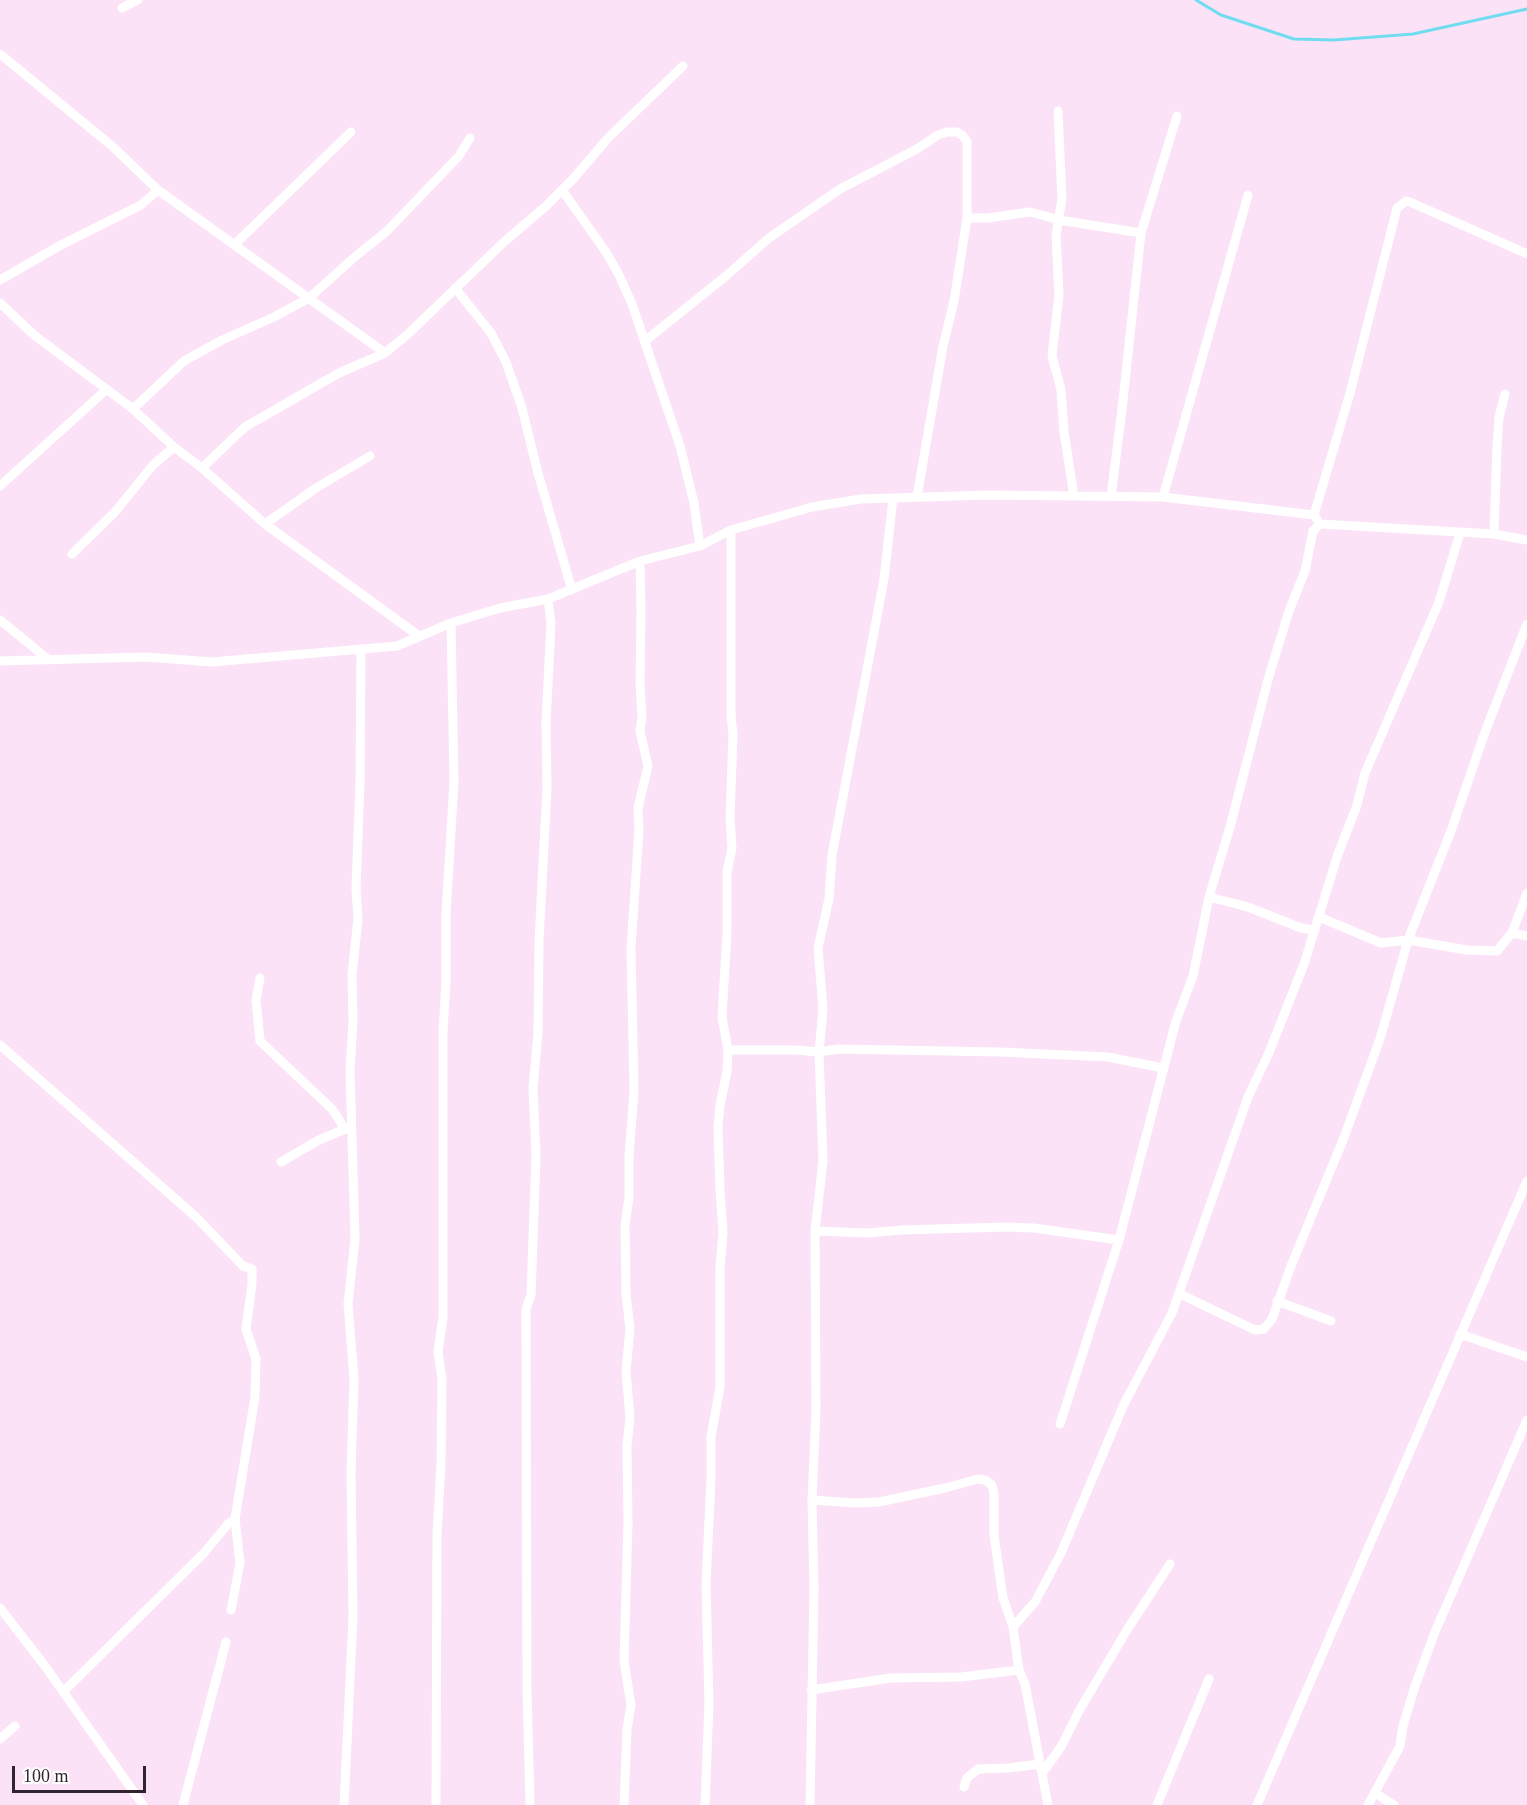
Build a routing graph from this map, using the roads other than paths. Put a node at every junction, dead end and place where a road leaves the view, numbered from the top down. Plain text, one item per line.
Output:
1 (138, 0) edge
2 (122, 8) dead end
3 (0, 54) edge
4 (683, 66) dead end
5 (1058, 111) dead end
6 (1177, 116) dead end
7 (351, 132) dead end
8 (470, 138) dead end
9 (158, 190) junction
10 (562, 190) junction
11 (1248, 195) dead end
12 (967, 218) junction
13 (1059, 220) junction
14 (1141, 232) junction
15 (234, 245) junction
16 (1527, 254) edge
17 (0, 280) edge
18 (455, 288) junction
19 (309, 298) junction
20 (0, 303) edge
21 (645, 341) junction
22 (385, 352) junction
23 (107, 389) junction
24 (1505, 394) dead end
25 (134, 409) junction
26 (174, 447) junction
27 (370, 456) dead end
28 (202, 468) junction
29 (0, 486) edge
30 (1074, 496) junction
31 (917, 497) junction
32 (1111, 497) junction
33 (893, 498) junction
34 (1163, 498) junction
35 (1317, 519) junction
36 (265, 524) junction
37 (731, 530) junction
38 (1460, 532) junction
39 (1494, 534) junction
40 (1527, 540) edge
41 (700, 546) junction
42 (72, 554) dead end
43 (640, 561) junction
44 (572, 590) junction
45 (548, 599) junction
46 (0, 620) edge
47 (451, 623) junction
48 (1527, 624) edge
49 (419, 636) junction
50 (361, 650) junction
51 (49, 660) junction
52 (0, 661) edge
53 (1527, 893) edge
54 (1209, 897) junction
55 (1319, 917) junction
56 (1315, 930) junction
57 (1512, 933) junction
58 (1527, 936) edge
59 (1408, 940) junction
60 (260, 978) dead end
61 (0, 1045) edge
62 (728, 1050) junction
63 (819, 1052) junction
64 (1163, 1068) junction
65 (349, 1127) junction
66 (280, 1162) dead end
67 (1527, 1181) edge
68 (815, 1231) junction
69 (1119, 1240) junction
70 (1180, 1294) junction
71 (1277, 1301) junction
72 (1331, 1321) dead end
73 (1460, 1334) junction
74 (1527, 1357) edge
75 (1527, 1420) edge
76 (1060, 1424) dead end
77 (1522, 1445) edge
78 (812, 1500) junction
79 (235, 1519) junction
80 (1170, 1564) dead end
81 (0, 1608) edge
82 (231, 1610) dead end
83 (1013, 1627) junction
84 (226, 1642) dead end
85 (1019, 1670) junction
86 (1209, 1679) dead end
87 (811, 1690) junction
88 (63, 1692) junction
89 (15, 1726) dead end
90 (0, 1739) edge
91 (1042, 1768) junction
92 (964, 1787) dead end
93 (1375, 1793) junction
94 (143, 1805) edge
95 (183, 1805) edge
96 (344, 1805) edge
97 (436, 1805) edge
98 (530, 1805) edge
99 (624, 1805) edge
100 (705, 1805) edge
101 (810, 1805) edge
102 (1048, 1805) edge
103 (1156, 1805) edge
104 (1257, 1805) edge
105 (1368, 1805) edge
106 (1394, 1805) edge

1 - 2 street
3 - 9 street
4 - 10 street
5 - 13 street
6 - 14 street
7 - 15 street
8 - 19 street
9 - 15 street
9 - 17 street
10 - 18 street
10 - 21 street
11 - 34 street
12 - 13 street
12 - 21 street
12 - 31 street
13 - 14 street
13 - 30 street
14 - 32 street
15 - 19 street
16 - 35 street
18 - 22 street
18 - 44 street
19 - 22 street
19 - 25 street
20 - 23 street
21 - 41 street
22 - 28 street
23 - 25 street
23 - 29 street
24 - 39 street
25 - 26 street
26 - 28 street
26 - 42 street
27 - 36 street
28 - 36 street
30 - 31 street
30 - 32 street
31 - 33 street
32 - 34 street
33 - 37 street
33 - 63 street
34 - 35 street
35 - 38 street
35 - 54 street
36 - 49 street
37 - 41 street
37 - 62 street
38 - 39 street
38 - 55 street
39 - 40 street
41 - 43 street
43 - 44 street
43 - 99 street
44 - 45 street
45 - 47 street
45 - 98 street
46 - 51 street
47 - 49 street
47 - 97 street
48 - 59 street
49 - 50 street
50 - 51 street
50 - 65 street
51 - 52 street
53 - 57 street
54 - 56 street
54 - 64 street
55 - 56 street
55 - 59 street
56 - 70 street
57 - 58 street
57 - 59 street
59 - 71 street
60 - 65 street
61 - 79 street
62 - 63 street
62 - 100 street
63 - 64 street
63 - 68 street
64 - 69 street
65 - 66 street
65 - 96 street
67 - 73 street
68 - 69 street
68 - 78 street
69 - 76 street
70 - 71 street
70 - 83 street
71 - 72 street
73 - 74 street
73 - 104 street
75 - 77 street
77 - 93 street
78 - 83 street
78 - 87 street
79 - 82 street
79 - 88 street
80 - 91 street
81 - 88 street
83 - 85 street
84 - 95 street
85 - 87 street
85 - 91 street
86 - 103 street
87 - 101 street
88 - 94 street
89 - 90 street
91 - 92 street
91 - 102 street
93 - 105 street
93 - 106 street

